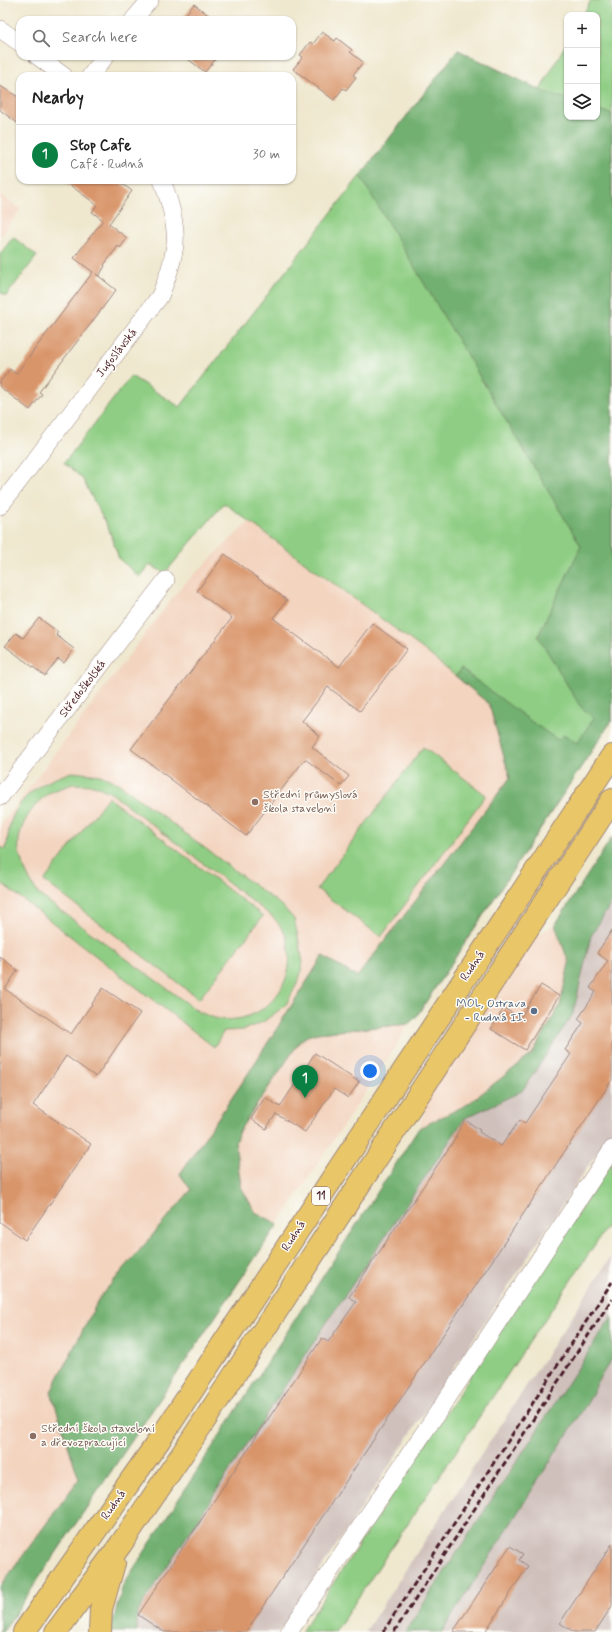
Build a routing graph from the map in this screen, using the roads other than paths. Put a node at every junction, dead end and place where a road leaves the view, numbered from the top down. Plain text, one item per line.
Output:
1 (150, 0) edge
2 (136, 16) edge
3 (0, 29) edge
4 (16, 40) edge
5 (42, 60) edge
6 (103, 60) edge
7 (59, 72) edge
8 (93, 72) edge
9 (164, 184) edge
10 (0, 506) edge
11 (166, 580) dead end
12 (612, 756) edge
13 (0, 797) edge
14 (612, 800) edge
15 (612, 1148) edge
16 (121, 1544) junction
17 (24, 1632) edge
18 (56, 1632) edge
19 (100, 1632) edge
20 (289, 1632) edge

1 - 2 street
3 - 4 street
5 - 7 street
6 - 8 street
9 - 10 street, Jugoslávská
11 - 13 street, Středoškolská
12 - 17 highway, Rudná / 11
14 - 16 highway, Rudná / 11
15 - 20 street
16 - 18 highway, Rudná / 11
16 - 19 highway

